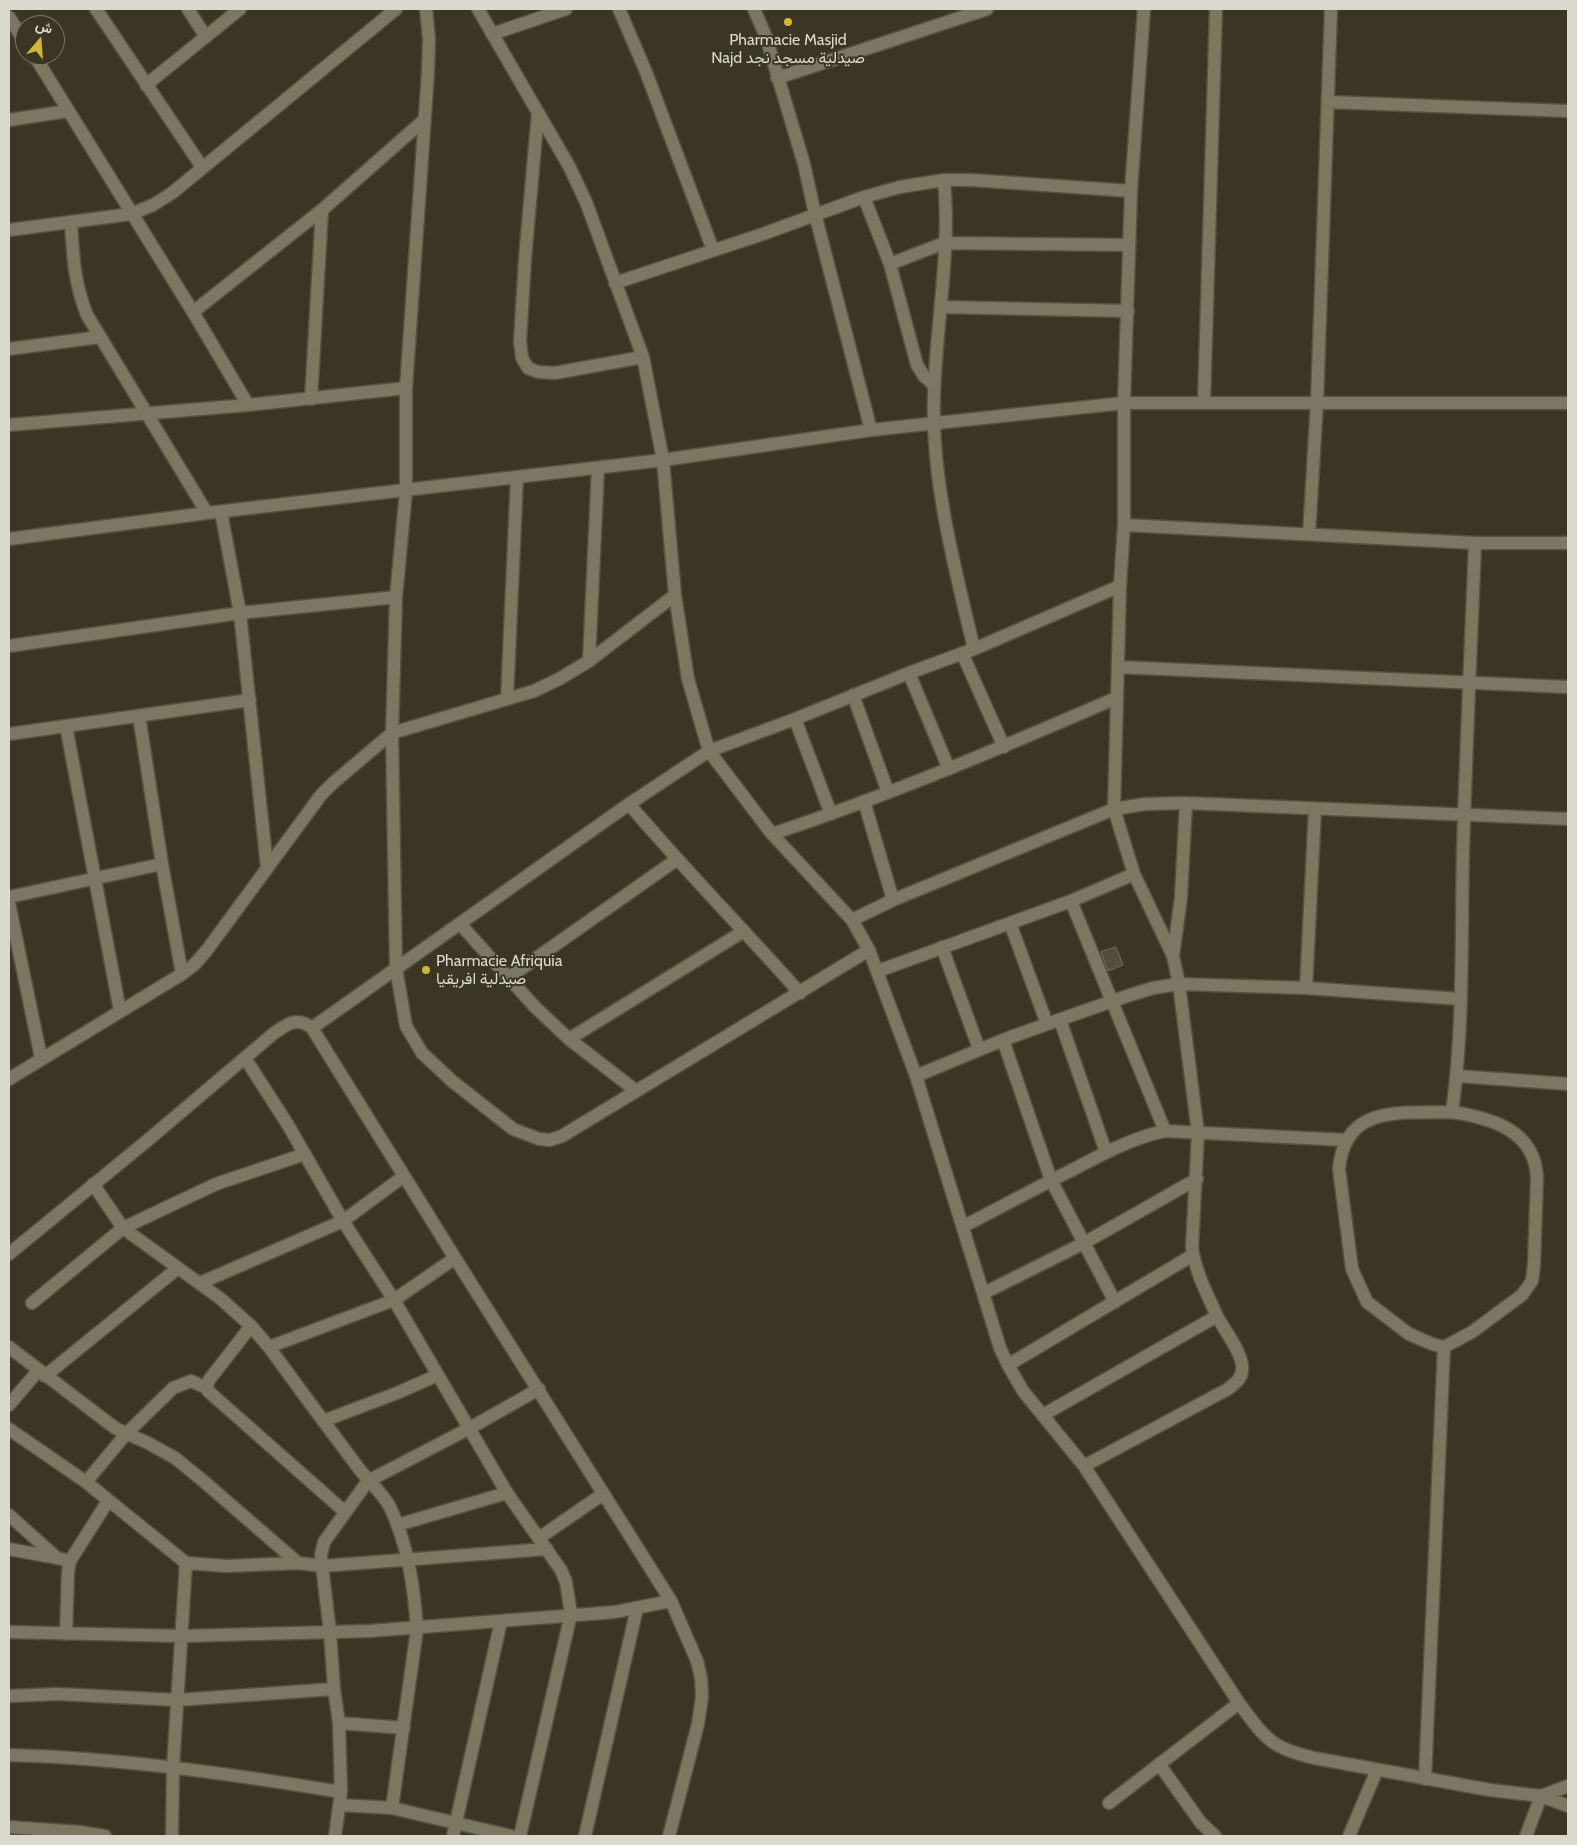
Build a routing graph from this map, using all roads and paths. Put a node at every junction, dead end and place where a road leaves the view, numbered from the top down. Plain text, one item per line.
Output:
1 (96, 9) edge
2 (188, 9) edge
3 (240, 9) edge
4 (396, 9) edge
5 (426, 9) edge
6 (478, 9) edge
7 (566, 9) edge
8 (619, 9) edge
9 (754, 9) edge
10 (987, 9) edge
11 (1144, 9) edge
12 (1216, 9) edge
13 (1331, 9) edge
14 (492, 34) junction
15 (206, 37) junction
16 (40, 65) edge
17 (777, 78) junction
18 (146, 85) junction
19 (1328, 102) junction
20 (68, 111) junction
21 (1568, 111) edge
22 (538, 112) junction
23 (9, 120) edge
24 (424, 121) junction
25 (202, 167) junction
26 (944, 180) junction
27 (1131, 191) junction
28 (864, 197) junction
29 (322, 210) junction
30 (131, 214) junction
31 (815, 214) junction
32 (71, 222) junction
33 (9, 230) edge
34 (944, 243) junction
35 (1130, 245) junction
36 (713, 250) junction
37 (890, 264) junction
38 (615, 283) junction
39 (940, 307) junction
40 (1128, 311) junction
41 (193, 312) junction
42 (100, 337) junction
43 (9, 349) edge
44 (643, 357) junction
45 (934, 385) junction
46 (406, 388) junction
47 (311, 399) junction
48 (1204, 402) junction
49 (1316, 402) junction
50 (1124, 403) junction
51 (1568, 403) edge
52 (248, 405) junction
53 (146, 413) junction
54 (934, 424) junction
55 (9, 425) edge
56 (871, 430) junction
57 (663, 460) junction
58 (598, 468) junction
59 (516, 477) junction
60 (406, 491) junction
61 (221, 512) junction
62 (207, 513) junction
63 (1124, 524) junction
64 (1309, 534) junction
65 (9, 539) edge
66 (1475, 543) junction
67 (1568, 543) edge
68 (1120, 586) junction
69 (675, 595) junction
70 (396, 597) junction
71 (240, 613) junction
72 (9, 646) edge
73 (968, 651) junction
74 (589, 661) junction
75 (1118, 666) junction
76 (909, 673) junction
77 (1470, 682) junction
78 (1568, 687) edge
79 (853, 695) junction
80 (1116, 698) junction
81 (507, 699) junction
82 (250, 700) junction
83 (139, 716) junction
84 (795, 719) junction
85 (66, 726) junction
86 (392, 733) junction
87 (9, 734) edge
88 (1004, 747) junction
89 (709, 751) junction
90 (949, 770) junction
91 (888, 792) junction
92 (864, 801) junction
93 (1186, 803) junction
94 (629, 804) junction
95 (1315, 808) junction
96 (1114, 809) junction
97 (831, 814) junction
98 (1464, 814) junction
99 (1568, 819) edge
100 (772, 834) junction
101 (676, 860) junction
102 (162, 864) junction
103 (267, 867) junction
104 (1134, 874) junction
105 (94, 879) junction
106 (9, 897) edge
107 (893, 900) junction
108 (1071, 901) junction
109 (9, 903) edge
110 (852, 920) junction
111 (1010, 923) junction
112 (460, 924) junction
113 (744, 931) junction
114 (942, 947) junction
115 (869, 950) junction
116 (1172, 956) junction
117 (396, 968) junction
118 (878, 971) junction
119 (182, 974) junction
120 (508, 978) junction
121 (1179, 984) junction
122 (1306, 988) junction
123 (800, 993) junction
124 (1460, 998) junction
125 (1111, 1002) junction
126 (120, 1010) junction
127 (1060, 1020) junction
128 (1047, 1024) junction
129 (312, 1028) junction
130 (569, 1039) junction
131 (1003, 1040) junction
132 (979, 1049) junction
133 (41, 1058) junction
134 (245, 1058) junction
135 (916, 1076) junction
136 (1457, 1076) junction
137 (9, 1079) edge
138 (1568, 1084) edge
139 (635, 1090) junction
140 (1452, 1112) junction
141 (1166, 1131) junction
142 (1198, 1133) junction
143 (1346, 1140) junction
144 (1106, 1152) junction
145 (305, 1154) junction
146 (404, 1176) junction
147 (1197, 1179) junction
148 (1051, 1180) junction
149 (93, 1184) junction
150 (343, 1221) junction
151 (964, 1226) junction
152 (123, 1228) junction
153 (1084, 1243) junction
154 (9, 1254) edge
155 (1193, 1255) junction
156 (455, 1258) junction
157 (178, 1268) junction
158 (200, 1283) junction
159 (984, 1293) junction
160 (394, 1300) junction
161 (1114, 1302) junction
162 (32, 1303) dead end
163 (1217, 1316) junction
164 (251, 1326) junction
165 (9, 1347) edge
166 (269, 1347) junction
167 (1444, 1347) junction
168 (1008, 1365) junction
169 (42, 1374) junction
170 (438, 1375) junction
171 (207, 1388) junction
172 (539, 1389) junction
173 (9, 1404) edge
174 (1042, 1415) junction
175 (323, 1421) junction
176 (470, 1428) junction
177 (9, 1429) edge
178 (126, 1434) junction
179 (1084, 1466) junction
180 (368, 1481) junction
181 (86, 1482) junction
182 (507, 1493) junction
183 (603, 1494) junction
184 (108, 1501) junction
185 (345, 1512) junction
186 (9, 1515) edge
187 (397, 1524) junction
188 (539, 1538) junction
189 (9, 1549) edge
190 (548, 1549) junction
191 (57, 1558) junction
192 (408, 1560) junction
193 (70, 1561) junction
194 (186, 1563) junction
195 (298, 1563) junction
196 (322, 1566) junction
197 (671, 1601) junction
198 (637, 1608) junction
199 (571, 1614) junction
200 (501, 1620) junction
201 (417, 1629) junction
202 (9, 1632) edge
203 (330, 1632) junction
204 (66, 1634) junction
205 (181, 1636) junction
206 (334, 1689) junction
207 (9, 1696) edge
208 (177, 1700) junction
209 (1239, 1703) junction
210 (339, 1723) junction
211 (404, 1728) junction
212 (9, 1755) edge
213 (1159, 1764) junction
214 (173, 1767) junction
215 (1377, 1770) junction
216 (1425, 1779) junction
217 (1568, 1786) edge
218 (341, 1792) junction
219 (1541, 1796) junction
220 (1109, 1803) dead end
221 (340, 1805) junction
222 (1568, 1806) edge
223 (392, 1808) junction
224 (456, 1822) junction
225 (9, 1827) edge
226 (105, 1836) edge
227 (172, 1836) edge
228 (336, 1836) edge
229 (453, 1836) edge
230 (510, 1836) edge
231 (520, 1836) edge
232 (585, 1836) edge
233 (668, 1836) edge
234 (1215, 1836) edge
235 (1348, 1836) edge
236 (1526, 1836) edge

1 - 18 street
2 - 15 street
3 - 15 street
4 - 25 street
5 - 24 street
6 - 14 street
7 - 14 street
8 - 36 street
9 - 17 street
10 - 17 street
11 - 27 street
12 - 48 street
13 - 19 street
14 - 22 street
15 - 18 street
16 - 20 street
17 - 31 street
18 - 25 street
19 - 21 street
19 - 49 street
20 - 23 street
20 - 30 street
22 - 38 street
22 - 44 street
24 - 29 street
24 - 46 street
25 - 30 street
26 - 27 street
26 - 28 street
26 - 34 street
27 - 35 street
28 - 31 street
28 - 37 street
29 - 41 street
29 - 47 street
30 - 32 street
30 - 41 street
31 - 36 street
31 - 56 street
32 - 33 street
32 - 42 street
34 - 35 street
34 - 37 street
34 - 39 street
35 - 40 street
36 - 38 street
37 - 45 street
38 - 44 street
39 - 40 street
39 - 45 street
40 - 50 street
41 - 52 street
42 - 43 street
42 - 53 street
44 - 57 street
45 - 54 street
46 - 47 street
46 - 60 street
47 - 52 street
48 - 49 street
48 - 50 street
49 - 51 street
49 - 64 street
50 - 54 street
50 - 63 street
52 - 53 street
53 - 55 street
53 - 62 street
54 - 56 street
54 - 73 street
56 - 57 street
57 - 58 street
57 - 69 street
58 - 59 street
58 - 74 street
59 - 60 street
59 - 81 street
60 - 61 street
60 - 70 street
61 - 62 street
61 - 71 street
62 - 65 street
63 - 64 street
63 - 68 street
64 - 66 street
66 - 67 street
66 - 77 street
68 - 73 street
68 - 75 street
69 - 74 street
69 - 89 street
70 - 71 street
70 - 86 street
71 - 72 street
71 - 82 street
73 - 76 street
73 - 88 street
74 - 81 street
75 - 77 street
75 - 80 street
76 - 79 street
76 - 90 street
77 - 78 street
77 - 98 street
79 - 84 street
79 - 91 street
80 - 88 street
80 - 96 street
81 - 86 street
82 - 83 street
82 - 103 street
83 - 85 street
83 - 102 street
84 - 89 street
84 - 97 street
85 - 87 street
85 - 105 street
86 - 103 street
86 - 117 street
88 - 90 street
89 - 94 street
89 - 100 street
90 - 91 street
91 - 92 street
92 - 97 street
92 - 107 street
93 - 95 street
93 - 96 street
93 - 116 street
94 - 101 street
94 - 112 street
95 - 98 street
95 - 122 street
96 - 104 street
96 - 107 street
97 - 100 street
98 - 99 street
98 - 124 street
100 - 110 street
101 - 113 street
101 - 120 street
102 - 105 street
102 - 119 street
103 - 119 street
104 - 108 street
104 - 116 street
105 - 106 street
105 - 126 street
107 - 110 street
108 - 111 street
108 - 125 street
109 - 133 street
110 - 115 street
111 - 114 street
111 - 128 street
112 - 117 street
112 - 120 street
113 - 123 street
113 - 130 street
114 - 118 street
114 - 132 street
115 - 118 street
115 - 123 street
116 - 121 street
117 - 129 street
117 - 139 street
118 - 135 street
119 - 126 street
120 - 130 street
121 - 122 street
121 - 125 street
121 - 142 street
122 - 124 street
123 - 139 street
124 - 136 street
125 - 127 street
125 - 141 street
126 - 133 street
127 - 128 street
127 - 144 street
128 - 131 street
129 - 134 street
129 - 146 street
130 - 139 street
131 - 132 street
131 - 148 street
132 - 135 street
133 - 137 street
134 - 145 street
134 - 149 street
135 - 151 street
136 - 138 street
136 - 140 street
140 - 143 street
140 - 167 street
141 - 142 street
141 - 144 street
142 - 143 street
142 - 147 street
143 - 167 street
144 - 148 street
145 - 150 street
145 - 152 street
146 - 150 street
146 - 156 street
147 - 153 street
147 - 155 street
148 - 151 street
148 - 153 street
149 - 152 street
149 - 154 street
150 - 158 street
150 - 160 street
151 - 159 street
152 - 157 street
152 - 162 street
153 - 159 street
153 - 161 street
155 - 161 street
155 - 163 street
156 - 160 street
156 - 172 street
157 - 158 street
157 - 169 street
158 - 164 street
159 - 168 street
160 - 166 street
160 - 170 street
161 - 168 street
163 - 174 street
163 - 179 street
164 - 166 street
164 - 171 street
165 - 169 street
166 - 175 street
167 - 216 street
168 - 174 street
169 - 173 street
169 - 178 street
170 - 175 street
170 - 176 street
171 - 178 street
171 - 185 street
172 - 176 street
172 - 183 street
174 - 179 street
175 - 180 street
176 - 180 street
176 - 182 street
177 - 181 street
178 - 181 street
178 - 195 street
179 - 209 street
180 - 185 street
180 - 187 street
181 - 184 street
182 - 187 street
182 - 188 street
183 - 188 street
183 - 197 street
184 - 193 street
184 - 194 street
185 - 196 street
186 - 191 street
187 - 192 street
188 - 190 street
189 - 191 street
190 - 192 street
190 - 199 street
191 - 193 street
192 - 196 street
192 - 201 street
193 - 204 street
194 - 195 street
194 - 205 street
195 - 196 street
196 - 203 street
197 - 198 street
197 - 233 street
198 - 199 street
198 - 232 street
199 - 200 street
199 - 231 street
200 - 201 street
200 - 224 street
201 - 203 street
201 - 211 street
202 - 204 street
203 - 205 street
203 - 206 street
204 - 205 street
205 - 208 street
206 - 208 street
206 - 210 street
207 - 208 street
208 - 214 street
209 - 213 street
209 - 215 street
210 - 211 street
210 - 218 street
211 - 223 street
212 - 214 street
213 - 220 street
213 - 234 street
214 - 218 street
214 - 227 street
215 - 216 street
215 - 235 street
216 - 219 street
217 - 219 street
218 - 221 street
219 - 222 street
219 - 236 street
221 - 223 street
221 - 228 street
223 - 224 street
224 - 229 street
224 - 230 street
225 - 226 street

